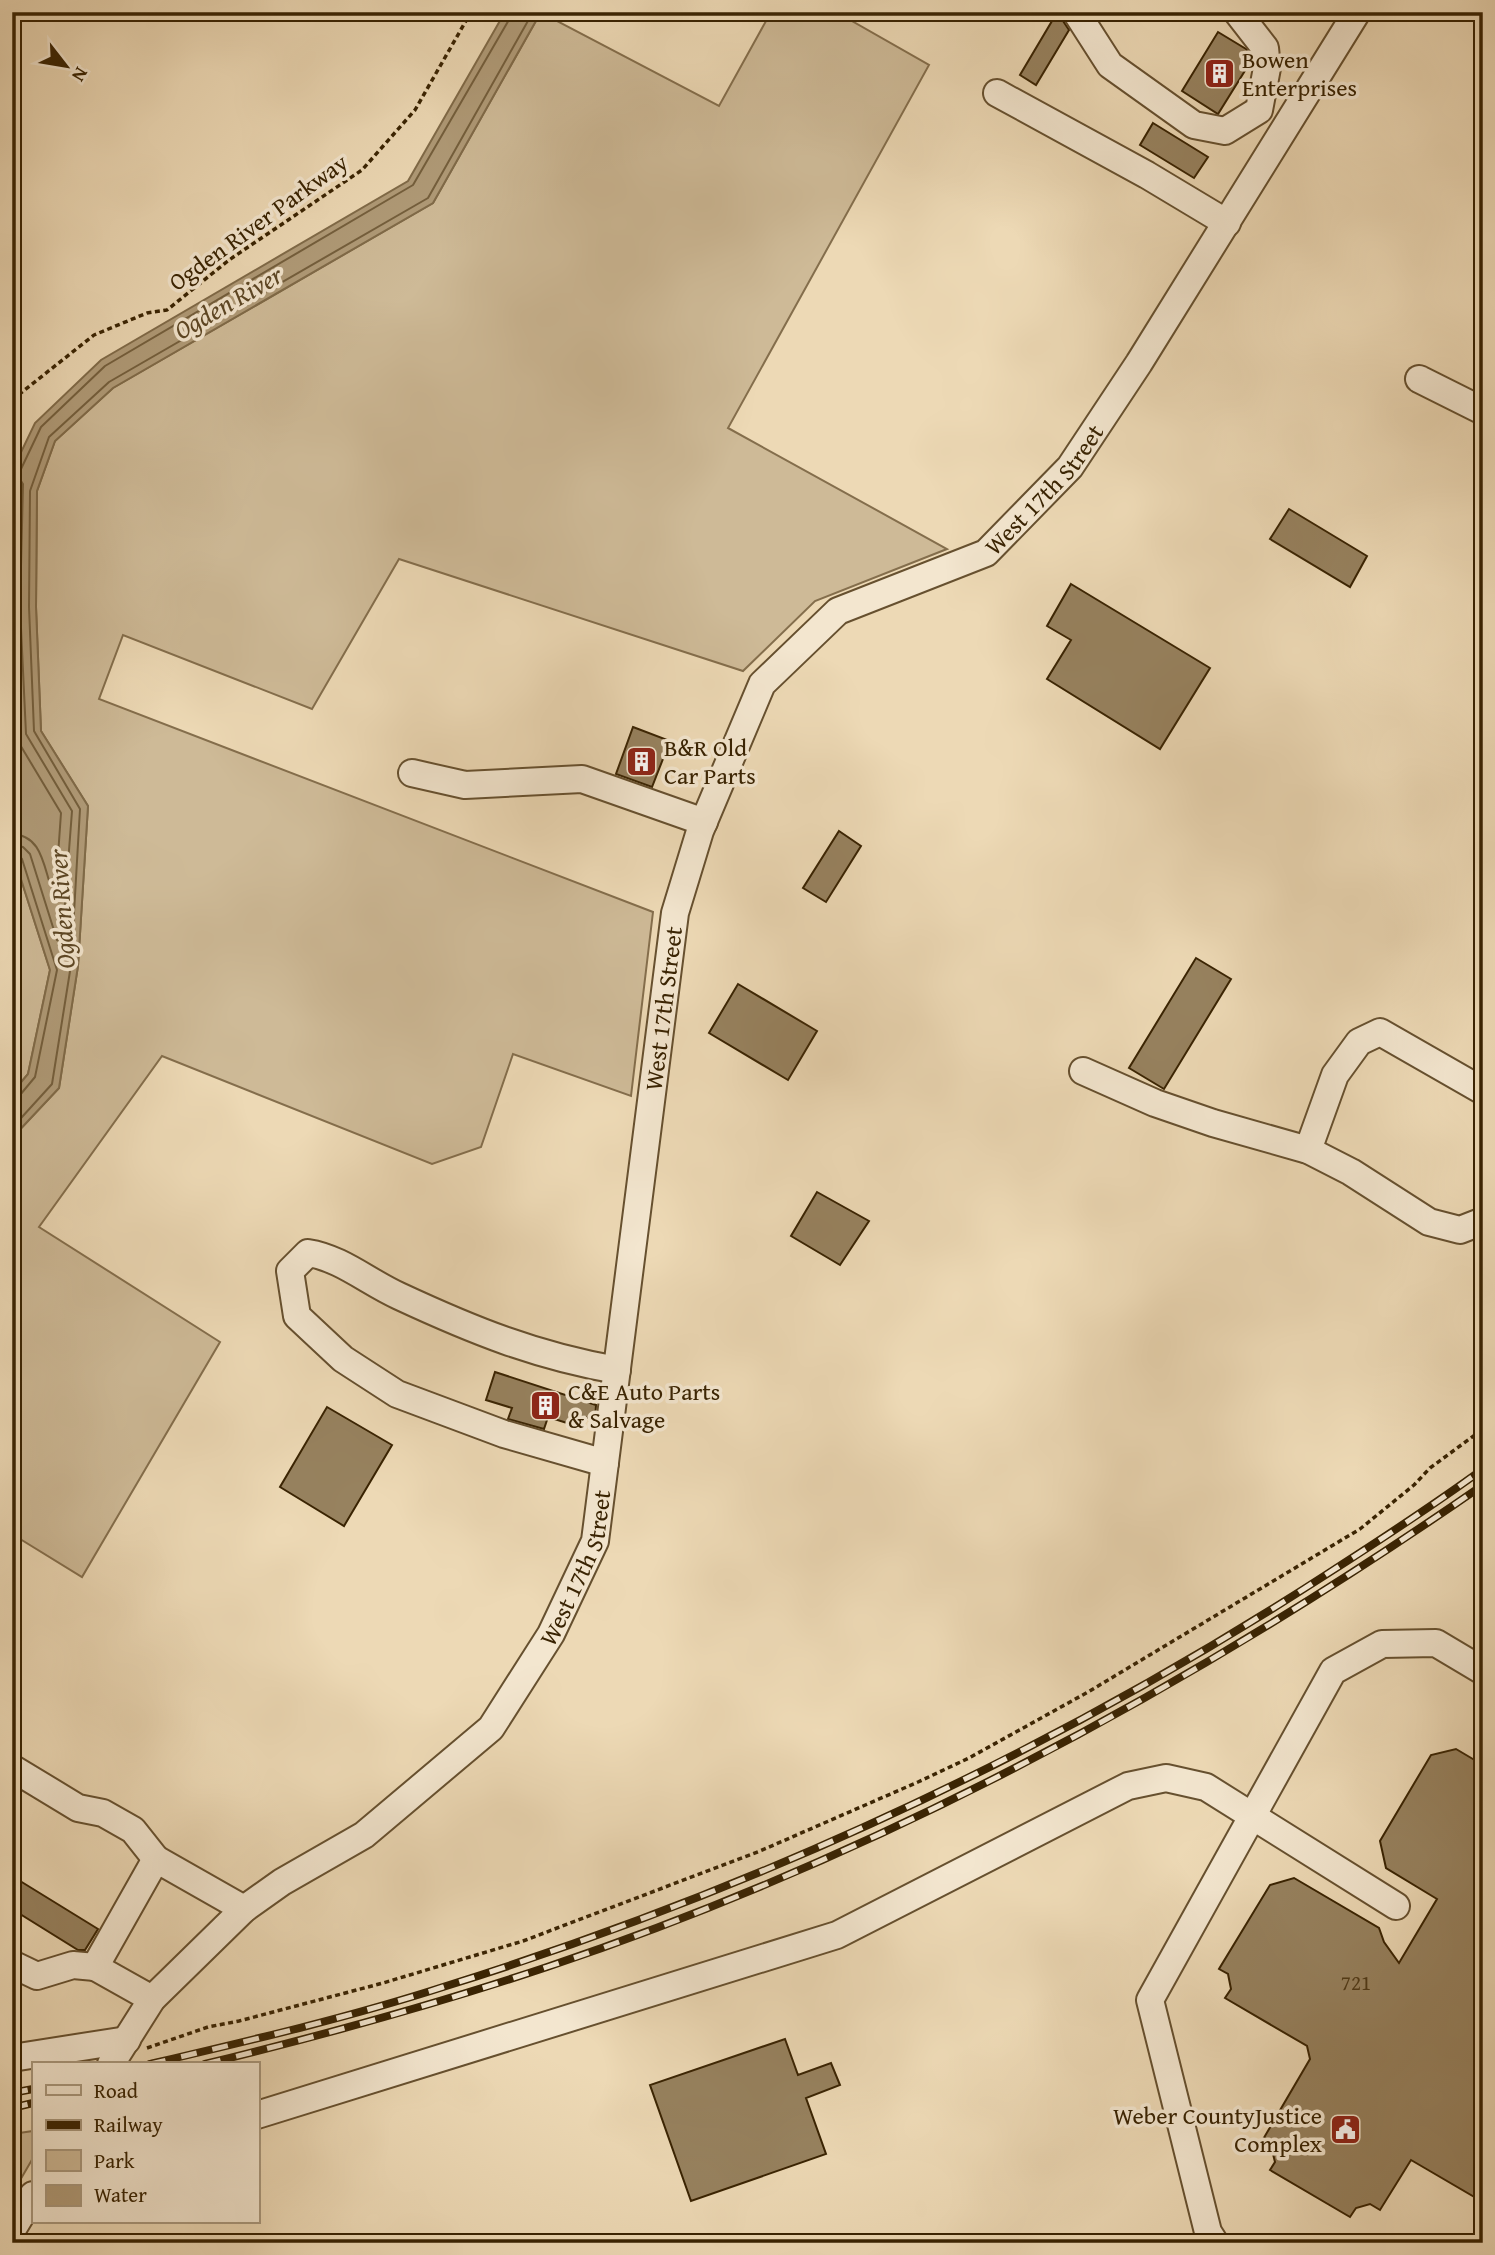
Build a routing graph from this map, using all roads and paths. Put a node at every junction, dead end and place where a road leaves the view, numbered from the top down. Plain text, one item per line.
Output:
1 (471, 12) edge
2 (1076, 12) edge
3 (1237, 12) edge
4 (1357, 12) edge
5 (997, 93) dead end
6 (1259, 110) junction
7 (1290, 121) junction
8 (1227, 223) junction
9 (1419, 379) dead end
10 (12, 400) edge
11 (1483, 411) edge
12 (412, 773) dead end
13 (704, 822) junction
14 (1083, 1071) dead end
15 (1483, 1091) edge
16 (1308, 1150) junction
17 (1483, 1221) edge
18 (617, 1370) junction
19 (1483, 1429) edge
20 (605, 1463) junction
21 (1483, 1671) edge
22 (12, 1768) edge
23 (1251, 1815) junction
24 (156, 1859) junction
25 (1396, 1906) dead end
26 (244, 1909) junction
27 (12, 1964) edge
28 (94, 1967) junction
29 (152, 1999) junction
30 (120, 2050) edge
31 (12, 2058) edge
32 (259, 2114) edge
33 (32, 2196) edge
34 (12, 2230) edge
35 (1215, 2243) edge

1 - 10 path, Ogden River Parkway
2 - 6 street
3 - 6 street
4 - 7 street, West 17th Street
5 - 8 street
6 - 7 street
7 - 8 street, West 17th Street
8 - 13 street, West 17th Street
9 - 11 street
12 - 13 street
13 - 18 street, West 17th Street
14 - 16 street
15 - 16 street
16 - 17 street
18 - 20 street, West 17th Street
18 - 20 street
19 - 30 path
20 - 26 street, West 17th Street
21 - 23 street
22 - 24 street
23 - 25 street
23 - 32 street
23 - 35 street
24 - 26 street
24 - 28 street
26 - 29 street, West 17th Street
27 - 28 street
28 - 29 street
29 - 30 street, West 17th Street
30 - 31 street
33 - 34 street

